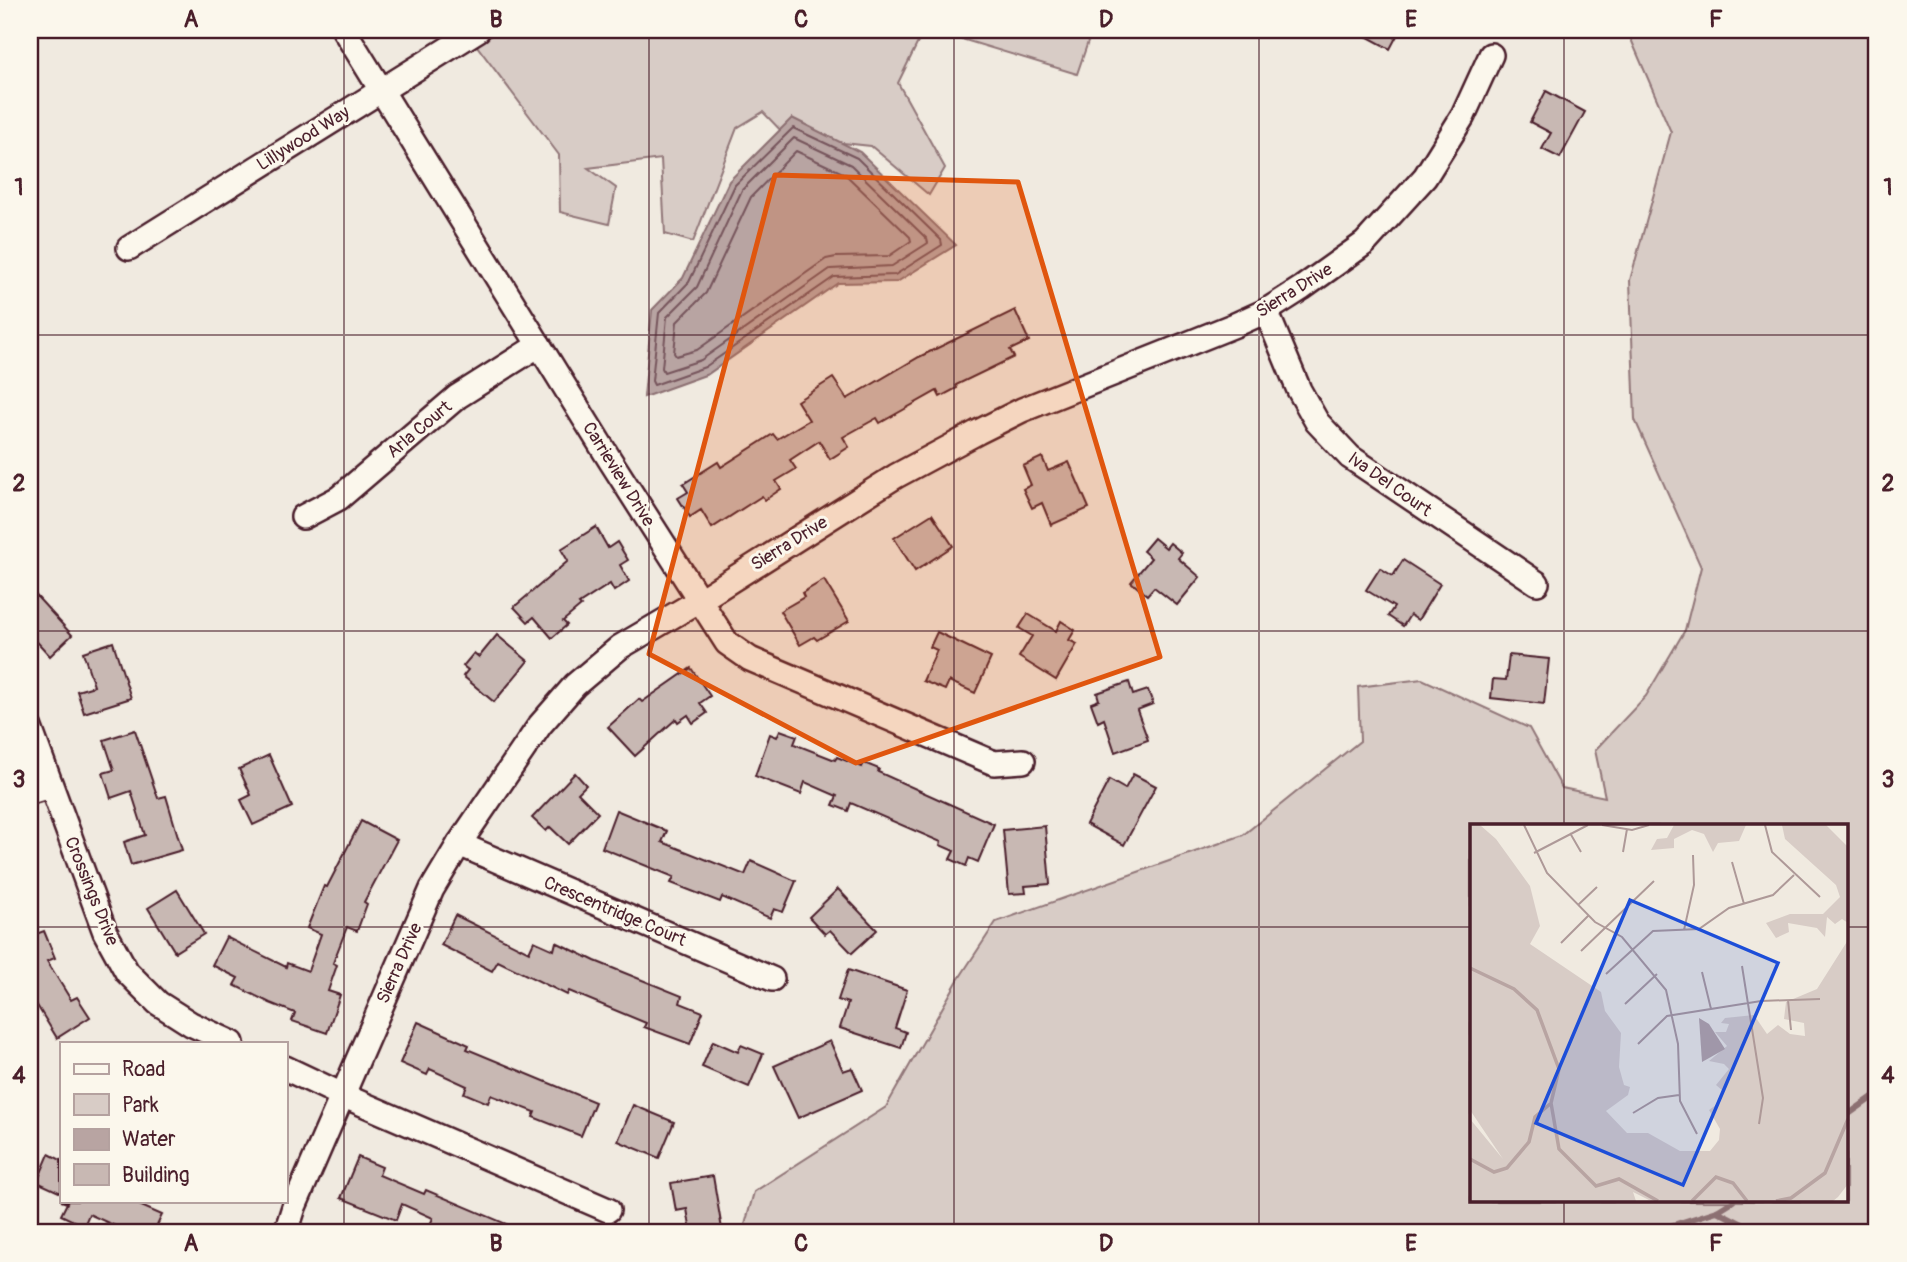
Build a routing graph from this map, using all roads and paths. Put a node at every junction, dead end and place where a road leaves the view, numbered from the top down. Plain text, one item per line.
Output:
1 (344, 30) edge
2 (478, 30) edge
3 (1491, 55) dead end
4 (381, 89) junction
5 (129, 248) dead end
6 (1266, 311) junction
7 (539, 345) junction
8 (303, 517) dead end
9 (1537, 583) dead end
10 (700, 600) junction
11 (30, 728) edge
12 (1023, 761) dead end
13 (40, 789) edge
14 (458, 844) junction
15 (772, 979) dead end
16 (230, 1042) edge
17 (287, 1070) edge
18 (342, 1095) junction
19 (608, 1210) dead end
20 (286, 1232) edge

1 - 4 street, Carrieview Drive
2 - 4 street, Lillywood Way
3 - 6 street, Sierra Drive
4 - 5 street, Lillywood Way
4 - 7 street, Carrieview Drive
6 - 9 street, Iva Del Court
6 - 10 street, Sierra Drive
7 - 8 street, Arla Court
7 - 10 street, Carrieview Drive
10 - 12 street, Carrieview Drive
10 - 14 street, Sierra Drive
11 - 13 street, Crossings Drive
13 - 16 street, Crossings Drive
14 - 15 street, Crescentridge Court
14 - 18 street, Sierra Drive
17 - 18 street
18 - 19 street
18 - 20 street, Sierra Drive

